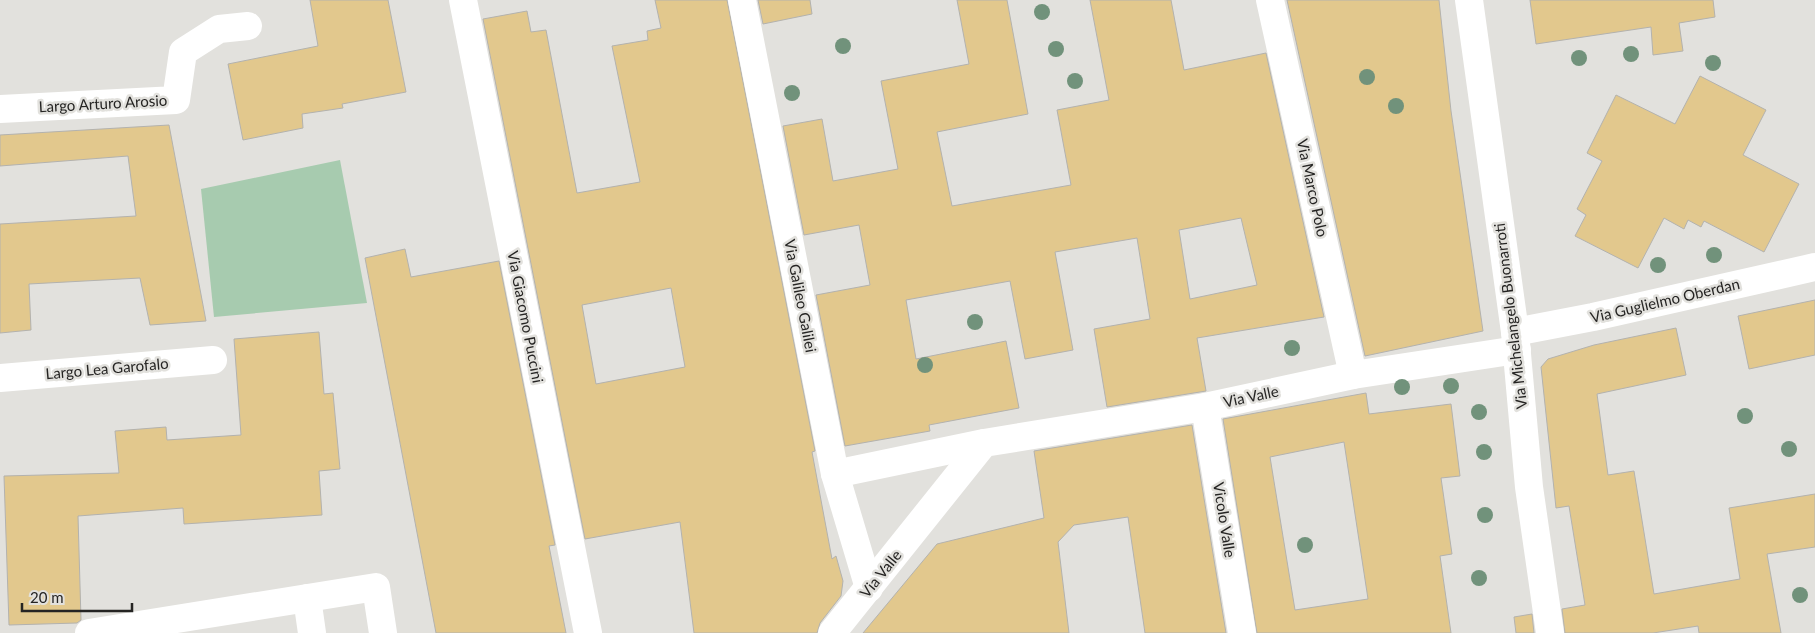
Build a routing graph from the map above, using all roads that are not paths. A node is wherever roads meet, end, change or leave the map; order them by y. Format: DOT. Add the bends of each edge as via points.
graph roads {
  1 [pos="463,0"];
  2 [pos="742,0"];
  3 [pos="1270,0"];
  4 [pos="1469,0"];
  5 [pos="248,26"];
  6 [pos="0,109"];
  7 [pos="1815,267"];
  8 [pos="1516,341"];
  9 [pos="213,360"];
  10 [pos="1353,375"];
  11 [pos="0,378"];
  12 [pos="1205,407"];
  13 [pos="984,443"];
  14 [pos="835,474"];
  15 [pos="869,588"];
  16 [pos="307,598"];
  17 [pos="89,633"];
  18 [pos="312,633"];
  19 [pos="384,633"];
  20 [pos="588,633"];
  21 [pos="832,633"];
  22 [pos="1242,633"];
  23 [pos="1550,633"];
  1 -- 20 [label="street, Via Giacomo Puccini"];
  2 -- 14 [label="street, Via Galileo Galilei"];
  3 -- 10 [label="street, Via Marco Polo"];
  4 -- 8 [label="street, Via Michelangelo Buonarroti"];
  5 -- 6 [label="street, Largo Arturo Arosio" via="220,29 183,52 176,100"];
  7 -- 8 [label="street, Via Guglielmo Oberdan" via="1593,317"];
  8 -- 10 [label="street, Via Valle"];
  8 -- 23 [label="street, Via Michelangelo Buonarroti" via="1529,487"];
  9 -- 11 [label="street, Largo Lea Garofalo"];
  10 -- 12 [label="street, Via Valle"];
  12 -- 13 [label="street, Via Valle"];
  12 -- 22 [label="street, Vicolo Valle"];
  13 -- 14 [label="street, Via Valle"];
  13 -- 15 [label="street, Via Valle"];
  14 -- 15 [label="street, Via Galileo Galilei"];
  15 -- 21 [label="street, Via Valle"];
  16 -- 17 [label="street"];
  16 -- 18 [label="street"];
  16 -- 19 [label="street" via="376,586"];
}
